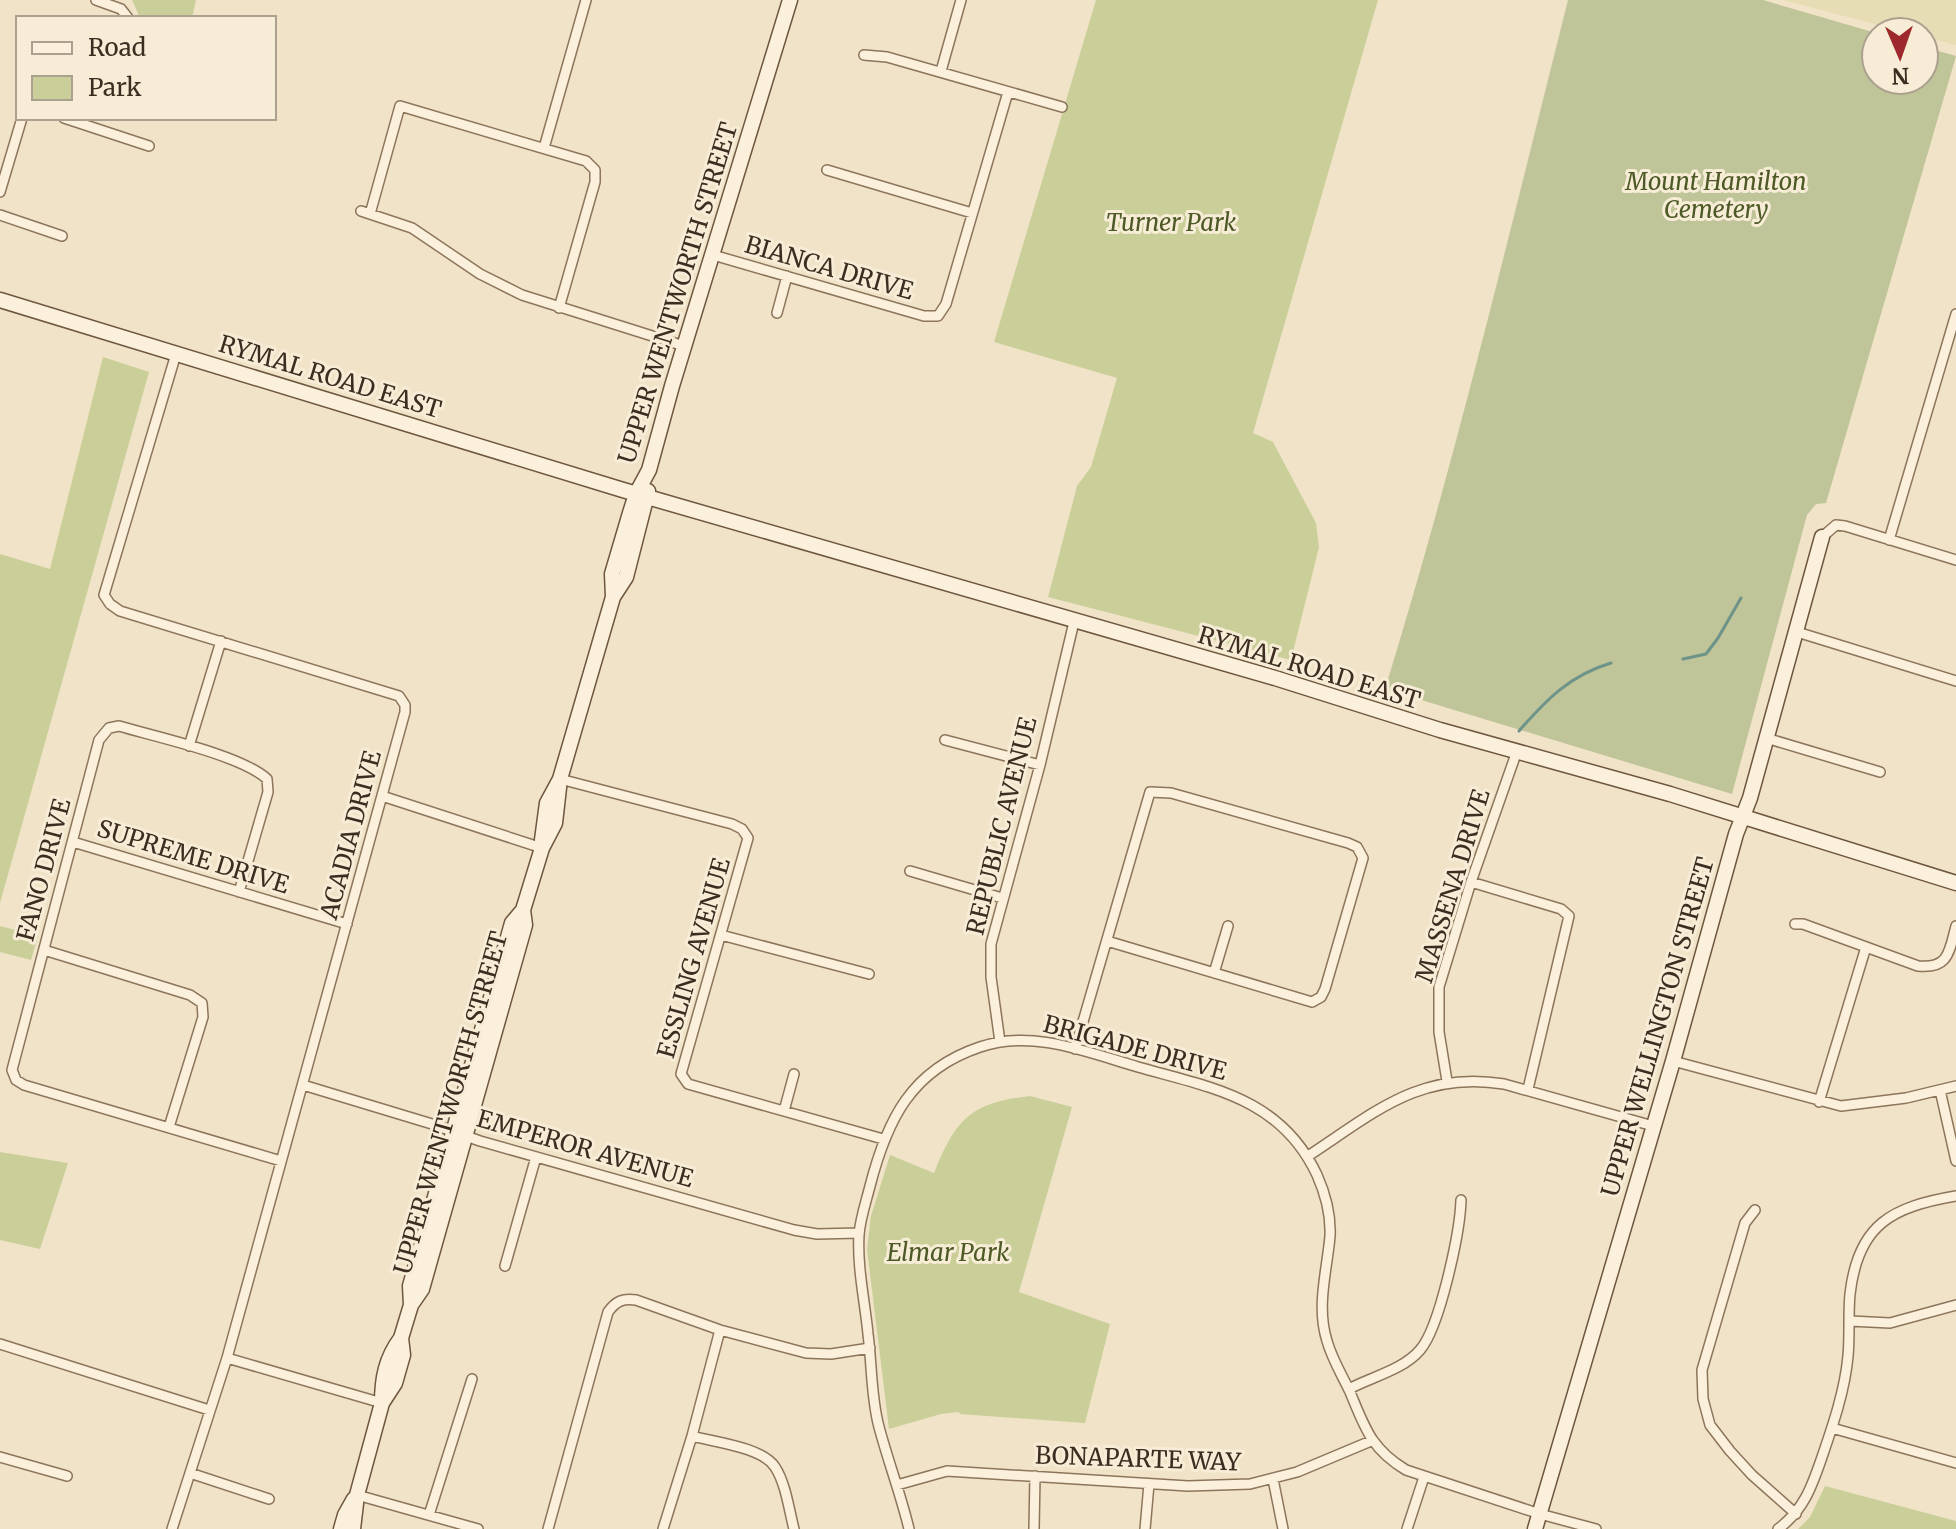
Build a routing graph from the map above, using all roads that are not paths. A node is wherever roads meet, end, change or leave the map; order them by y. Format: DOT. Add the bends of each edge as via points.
graph roads {
  1 [pos="96,0"];
  2 [pos="586,0"];
  3 [pos="790,0"];
  4 [pos="961,0"];
  5 [pos="126,16"];
  6 [pos="864,55"];
  7 [pos="941,71"];
  8 [pos="1008,92"];
  9 [pos="1062,107"];
  10 [pos="21,120"];
  11 [pos="70,120"];
  12 [pos="99,120"];
  13 [pos="97,129"];
  14 [pos="149,146"];
  15 [pos="544,148"];
  16 [pos="827,170"];
  17 [pos="0,192"];
  18 [pos="972,213"];
  19 [pos="0,215"];
  20 [pos="62,236"];
  21 [pos="713,255"];
  22 [pos="787,276"];
  23 [pos="0,300"];
  24 [pos="559,308"];
  25 [pos="777,313"];
  26 [pos="1956,314"];
  27 [pos="1952,344"];
  28 [pos="684,346"];
  29 [pos="176,354"];
  30 [pos="642,496"];
  31 [pos="1822,537"];
  32 [pos="1889,540"];
  33 [pos="1956,560"];
  34 [pos="1074,622"];
  35 [pos="1797,632"];
  36 [pos="221,641"];
  37 [pos="1956,681"];
  38 [pos="1766,738"];
  39 [pos="945,740"];
  40 [pos="189,746"];
  41 [pos="1517,751"];
  42 [pos="1040,765"];
  43 [pos="1880,772"];
  44 [pos="560,779"];
  45 [pos="382,796"];
  46 [pos="1743,816"];
  47 [pos="73,842"];
  48 [pos="542,848"];
  49 [pos="910,871"];
  50 [pos="1471,882"];
  51 [pos="1956,883"];
  52 [pos="239,892"];
  53 [pos="1002,898"];
  54 [pos="347,924"];
  55 [pos="1795,924"];
  56 [pos="1228,926"];
  57 [pos="1956,926"];
  58 [pos="721,935"];
  59 [pos="1107,941"];
  60 [pos="1866,947"];
  61 [pos="44,950"];
  62 [pos="1214,973"];
  63 [pos="869,974"];
  64 [pos="1000,1042"];
  65 [pos="1075,1049"];
  66 [pos="1673,1061"];
  67 [pos="794,1074"];
  68 [pos="1447,1081"];
  69 [pos="303,1085"];
  70 [pos="1956,1086"];
  71 [pos="1528,1089"];
  72 [pos="1940,1090"];
  73 [pos="1819,1102"];
  74 [pos="784,1111"];
  75 [pos="1653,1126"];
  76 [pos="169,1127"];
  77 [pos="460,1134"];
  78 [pos="883,1139"];
  79 [pos="1308,1156"];
  80 [pos="536,1157"];
  81 [pos="281,1161"];
  82 [pos="1956,1161"];
  83 [pos="1956,1196"];
  84 [pos="1461,1200"];
  85 [pos="1755,1210"];
  86 [pos="859,1233"];
  87 [pos="505,1266"];
  88 [pos="1956,1305"];
  89 [pos="1850,1321"];
  90 [pos="720,1330"];
  91 [pos="0,1344"];
  92 [pos="870,1348"];
  93 [pos="227,1358"];
  94 [pos="472,1379"];
  95 [pos="1349,1389"];
  96 [pos="382,1403"];
  97 [pos="209,1410"];
  98 [pos="1832,1428"];
  99 [pos="692,1436"];
  100 [pos="1371,1441"];
  101 [pos="0,1457"];
  102 [pos="1956,1463"];
  103 [pos="190,1473"];
  104 [pos="67,1476"];
  105 [pos="1035,1476"];
  106 [pos="1424,1477"];
  107 [pos="1273,1479"];
  108 [pos="1149,1484"];
  109 [pos="897,1485"];
  110 [pos="357,1495"];
  111 [pos="269,1499"];
  112 [pos="1796,1514"];
  113 [pos="429,1515"];
  114 [pos="1538,1522"];
  115 [pos="172,1529"];
  116 [pos="341,1529"];
  117 [pos="353,1529"];
  118 [pos="478,1529"];
  119 [pos="548,1529"];
  120 [pos="663,1529"];
  121 [pos="794,1529"];
  122 [pos="909,1529"];
  123 [pos="1034,1529"];
  124 [pos="1145,1529"];
  125 [pos="1283,1529"];
  126 [pos="1407,1529"];
  127 [pos="1596,1529"];
  128 [pos="1778,1529"];
  1 -- 5 [label="street"];
  2 -- 15 [label="street"];
  3 -- 21 [label="main road, UPPER WENTWORTH STREET"];
  4 -- 7 [label="street"];
  6 -- 7 [label="street"];
  7 -- 8 [label="street"];
  8 -- 9 [label="street"];
  8 -- 18 [label="street, BIANCA DRIVE"];
  10 -- 17 [label="street"];
  11 -- 13 [label="street"];
  12 -- 13 [label="street"];
  13 -- 14 [label="street"];
  15 -- 24 [label="street" via="586,161 596,172"];
  15 -- 24 [label="street" via="400,106 366,213 412,228 480,274"];
  16 -- 18 [label="street"];
  18 -- 22 [label="street, BIANCA DRIVE" via="938,316"];
  19 -- 20 [label="street"];
  21 -- 22 [label="street, BIANCA DRIVE"];
  21 -- 28 [label="main road, UPPER WENTWORTH STREET"];
  22 -- 25 [label="street"];
  23 -- 29 [label="main road, RYMAL ROAD EAST"];
  24 -- 28 [label="street"];
  26 -- 27 [label="street"];
  27 -- 32 [label="street"];
  28 -- 30 [label="main road, UPPER WENTWORTH STREET"];
  29 -- 30 [label="main road, RYMAL ROAD EAST"];
  29 -- 36 [label="street, ACADIA DRIVE" via="104,595 120,611"];
  30 -- 34 [label="main road, RYMAL ROAD EAST"];
  30 -- 44 [label="main road, UPPER WENTWORTH STREET" via="612,574 613,597"];
  31 -- 32 [label="street" via="1836,525"];
  31 -- 35 [label="main road, UPPER WELLINGTON STREET"];
  32 -- 33 [label="street"];
  34 -- 41 [label="main road, RYMAL ROAD EAST"];
  34 -- 42 [label="street, REPUBLIC AVENUE"];
  35 -- 37 [label="street"];
  35 -- 38 [label="main road, UPPER WELLINGTON STREET"];
  36 -- 40 [label="street"];
  36 -- 45 [label="street, ACADIA DRIVE" via="399,696 405,712"];
  38 -- 43 [label="street"];
  38 -- 46 [label="main road, UPPER WELLINGTON STREET"];
  39 -- 42 [label="street"];
  40 -- 47 [label="street, FANO DRIVE" via="119,726 109,728 99,740"];
  40 -- 52 [label="street, FANO DRIVE" via="256,769 267,779 268,792"];
  41 -- 46 [label="main road, RYMAL ROAD EAST"];
  41 -- 50 [label="street, MASSENA DRIVE"];
  42 -- 53 [label="street, REPUBLIC AVENUE"];
  44 -- 48 [label="main road, UPPER WENTWORTH STREET" via="547,803"];
  44 -- 58 [label="street, ESSLING AVENUE" via="742,829 747,847"];
  45 -- 48 [label="street"];
  45 -- 54 [label="street, ACADIA DRIVE"];
  46 -- 51 [label="main road, RYMAL ROAD EAST"];
  46 -- 66 [label="main road, UPPER WELLINGTON STREET"];
  47 -- 52 [label="street, SUPREME DRIVE"];
  47 -- 61 [label="street, FANO DRIVE"];
  48 -- 77 [label="main road, UPPER WENTWORTH STREET" via="523,910 525,925"];
  49 -- 53 [label="street"];
  50 -- 68 [label="street, MASSENA DRIVE" via="1439,987"];
  50 -- 71 [label="street" via="1569,916"];
  52 -- 54 [label="street, SUPREME DRIVE"];
  53 -- 64 [label="street, REPUBLIC AVENUE" via="990,960"];
  54 -- 69 [label="street, ACADIA DRIVE"];
  55 -- 60 [label="street"];
  56 -- 62 [label="street"];
  57 -- 60 [label="street" via="1948,955 1931,967"];
  58 -- 63 [label="street"];
  58 -- 74 [label="street, ESSLING AVENUE" via="681,1074 688,1084"];
  59 -- 62 [label="street"];
  59 -- 62 [label="street" via="1150,792 1171,793 1357,847 1362,864 1321,997 1312,1002"];
  59 -- 65 [label="street"];
  60 -- 73 [label="street"];
  61 -- 76 [label="street, FANO DRIVE" via="12,1070 16,1080"];
  61 -- 76 [label="street" via="202,1003 203,1017"];
  64 -- 65 [label="street, BRIGADE DRIVE" via="1022,1040"];
  64 -- 78 [label="street, BRIGADE DRIVE" via="965,1053 927,1076 912,1090"];
  65 -- 79 [label="street, BRIGADE DRIVE" via="1241,1098 1272,1117"];
  66 -- 73 [label="street"];
  66 -- 75 [label="main road, UPPER WELLINGTON STREET"];
  67 -- 74 [label="street"];
  68 -- 71 [label="street" via="1484,1080"];
  68 -- 79 [label="street" via="1399,1098"];
  69 -- 77 [label="street, EMPEROR AVENUE"];
  69 -- 81 [label="street, ACADIA DRIVE"];
  70 -- 72 [label="street"];
  71 -- 75 [label="street"];
  72 -- 73 [label="street" via="1859,1105"];
  72 -- 82 [label="street"];
  74 -- 78 [label="street, ESSLING AVENUE"];
  75 -- 114 [label="main road, UPPER WELLINGTON STREET"];
  76 -- 81 [label="street, FANO DRIVE"];
  77 -- 80 [label="street, EMPEROR AVENUE"];
  77 -- 96 [label="main road, UPPER WENTWORTH STREET" via="422,1289 391,1352"];
  78 -- 86 [label="street, BRIGADE DRIVE"];
  79 -- 95 [label="street, BRIGADE DRIVE" via="1328,1209 1323,1324"];
  80 -- 86 [label="street, EMPEROR AVENUE" via="794,1230"];
  80 -- 87 [label="street"];
  81 -- 93 [label="street, ACADIA DRIVE"];
  83 -- 89 [label="street" via="1916,1203 1872,1232 1855,1267"];
  84 -- 95 [label="street" via="1433,1328 1420,1351"];
  85 -- 112 [label="street" via="1745,1223 1702,1370 1703,1399 1710,1425 1730,1451"];
  86 -- 92 [label="street, BRIGADE DRIVE"];
  88 -- 89 [label="street" via="1890,1323"];
  89 -- 98 [label="street"];
  90 -- 92 [label="street" via="806,1353"];
  90 -- 99 [label="street"];
  90 -- 119 [label="street" via="636,1300 615,1302"];
  91 -- 97 [label="street"];
  92 -- 109 [label="street, BRIGADE DRIVE" via="876,1413"];
  93 -- 96 [label="street"];
  93 -- 97 [label="street, ACADIA DRIVE"];
  94 -- 113 [label="street"];
  95 -- 100 [label="street, BRIGADE DRIVE"];
  96 -- 110 [label="main road, UPPER WENTWORTH STREET"];
  97 -- 103 [label="street, ACADIA DRIVE"];
  98 -- 102 [label="street"];
  98 -- 112 [label="street" via="1813,1487"];
  99 -- 120 [label="street"];
  99 -- 121 [label="street" via="768,1458 777,1470"];
  100 -- 106 [label="street, BRIGADE DRIVE" via="1393,1463"];
  100 -- 107 [label="street, BONAPARTE WAY"];
  101 -- 104 [label="street"];
  103 -- 111 [label="street"];
  103 -- 115 [label="street, ACADIA DRIVE"];
  105 -- 108 [label="street, BONAPARTE WAY"];
  105 -- 109 [label="street, BONAPARTE WAY" via="947,1471"];
  105 -- 123 [label="street"];
  106 -- 114 [label="street, BRIGADE DRIVE"];
  106 -- 126 [label="street"];
  107 -- 108 [label="street, BONAPARTE WAY" via="1219,1487"];
  107 -- 125 [label="street"];
  108 -- 124 [label="street"];
  109 -- 122 [label="street, BRIGADE DRIVE"];
  110 -- 113 [label="street"];
  110 -- 116 [label="main road, UPPER WENTWORTH STREET"];
  110 -- 117 [label="main road, UPPER WENTWORTH STREET"];
  112 -- 128 [label="street"];
  113 -- 118 [label="street"];
  114 -- 127 [label="street, BRIGADE DRIVE"];
}
